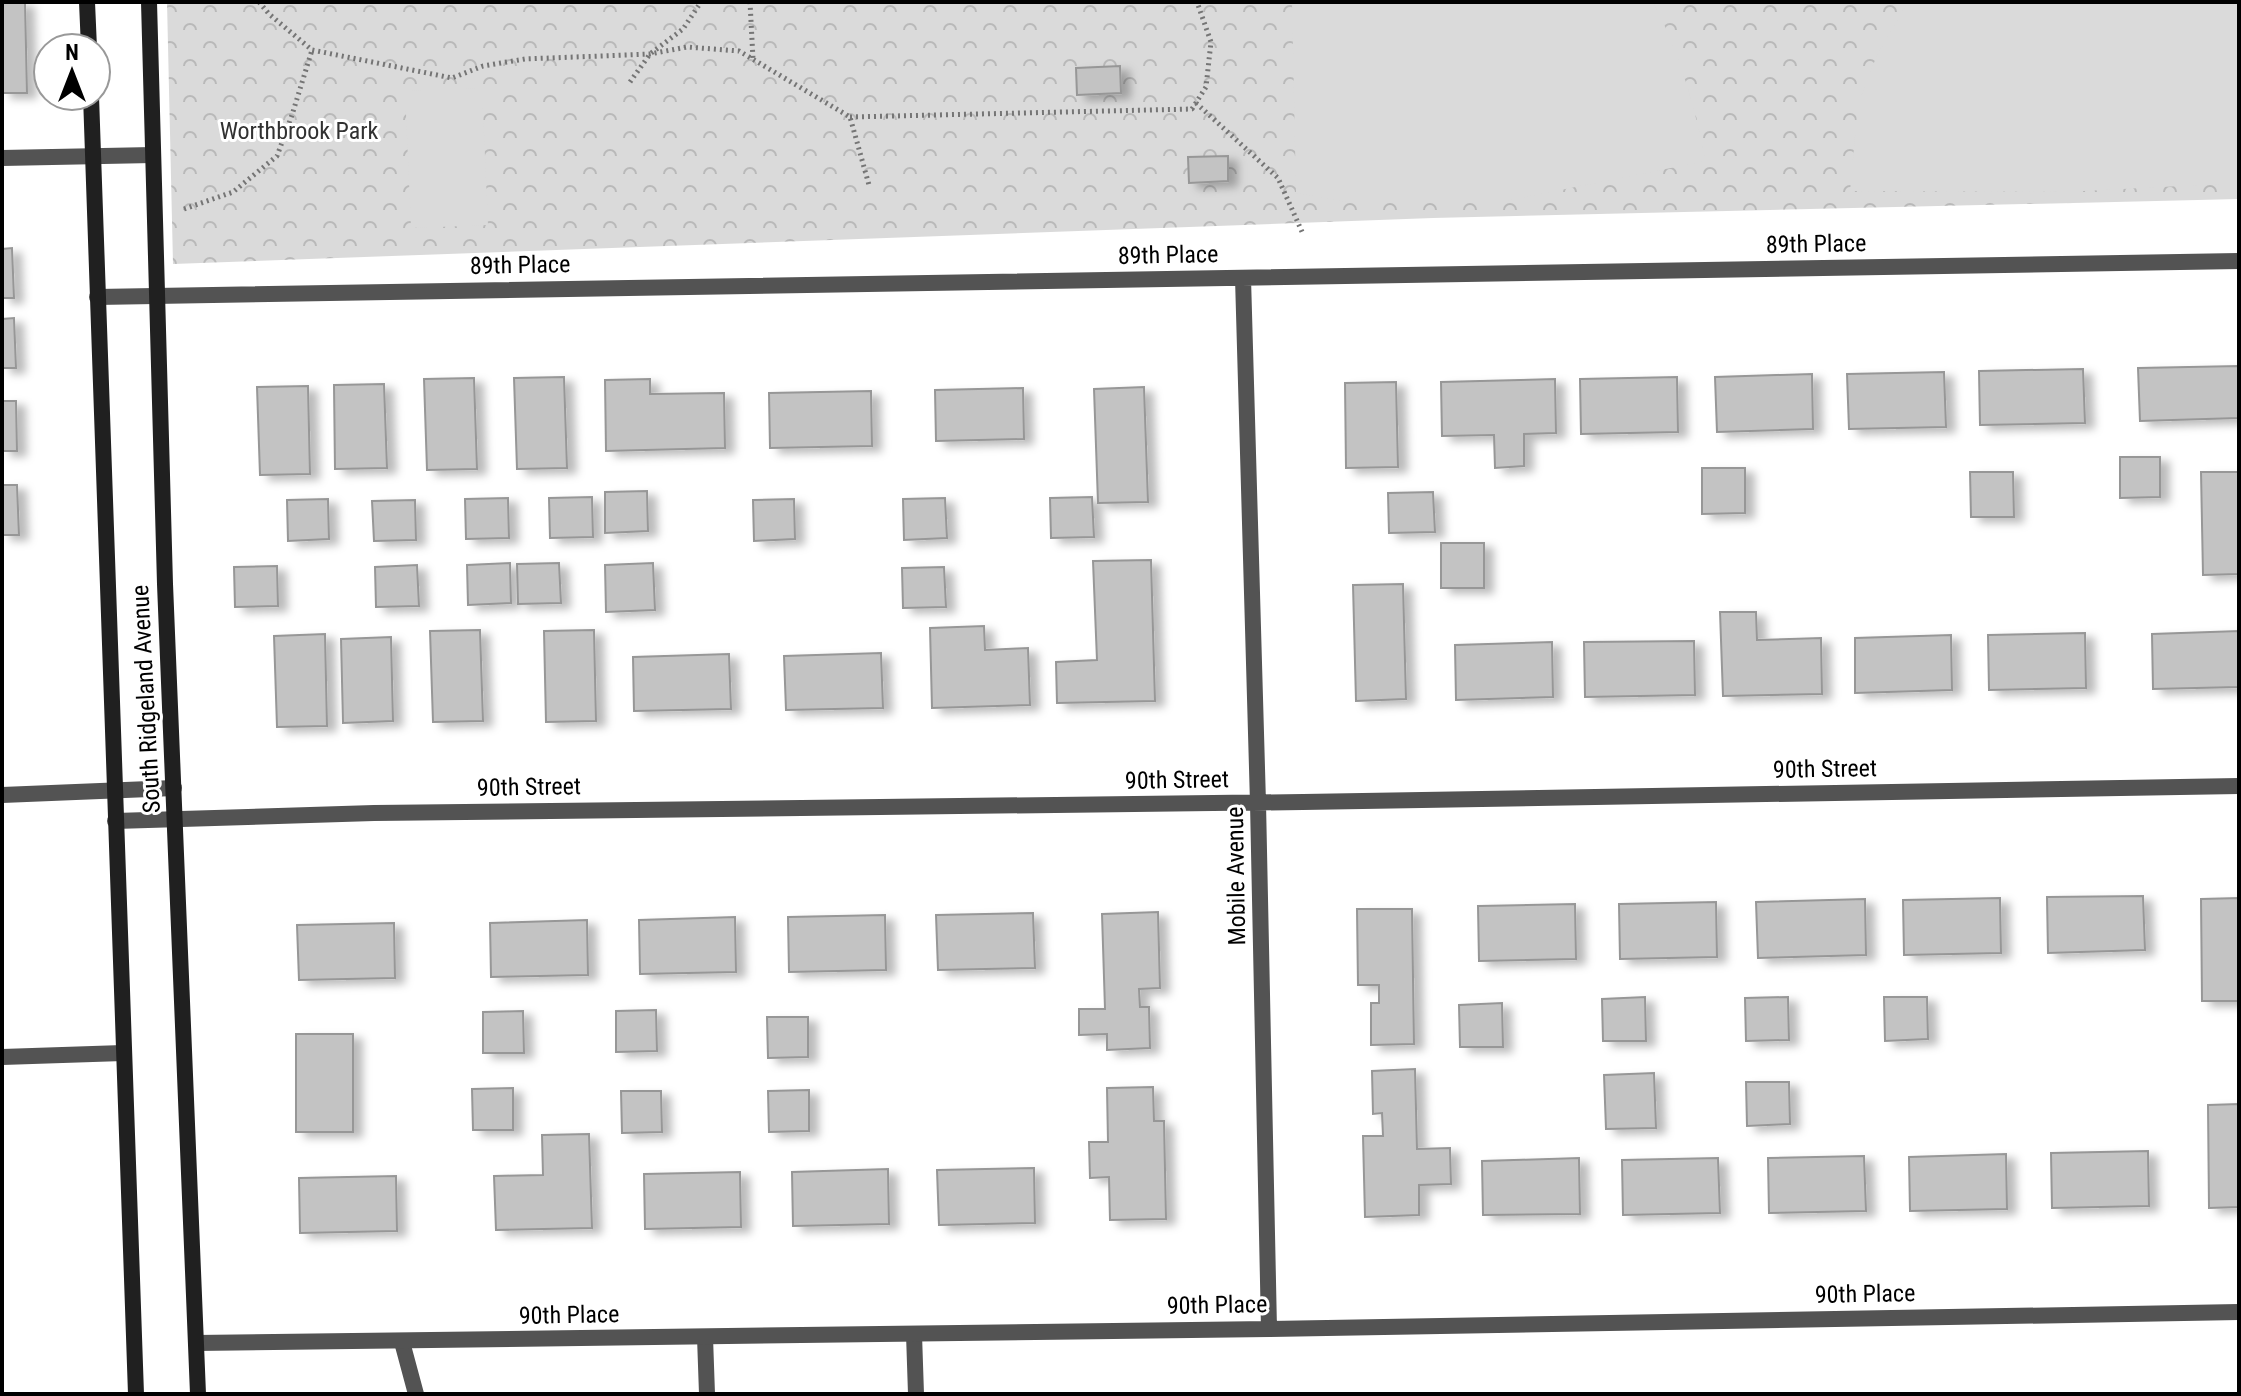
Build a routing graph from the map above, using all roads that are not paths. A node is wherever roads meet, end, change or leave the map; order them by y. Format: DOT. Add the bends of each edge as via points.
graph roads {
  1 [pos="87,2"];
  2 [pos="149,2"];
  3 [pos="88,32"];
  4 [pos="92,112"];
  5 [pos="153,155"];
  6 [pos="93,156"];
  7 [pos="2,158"];
  8 [pos="2239,261"];
  9 [pos="1243,278"];
  10 [pos="157,295"];
  11 [pos="97,297"];
  12 [pos="2239,786"];
  13 [pos="174,788"];
  14 [pos="114,791"];
  15 [pos="2,795"];
  16 [pos="1258,803"];
  17 [pos="175,820"];
  18 [pos="115,821"];
  19 [pos="123,1053"];
  20 [pos="2,1057"];
  21 [pos="2239,1312"];
  22 [pos="1269,1329"];
  23 [pos="914,1334"];
  24 [pos="705,1337"];
  25 [pos="402,1342"];
  26 [pos="196,1343"];
  27 [pos="136,1394"];
  28 [pos="198,1394"];
  29 [pos="416,1394"];
  30 [pos="707,1394"];
  31 [pos="916,1394"];
  1 -- 3 [label="main road"];
  2 -- 5 [label="main road, South Ridgeland Avenue"];
  4 -- 6 [label="main road, South Ridgeland Avenue"];
  5 -- 6 [label="street"];
  5 -- 10 [label="main road, South Ridgeland Avenue"];
  6 -- 7 [label="street"];
  6 -- 11 [label="main road, South Ridgeland Avenue"];
  8 -- 9 [label="street, 89th Place"];
  9 -- 10 [label="street, 89th Place"];
  9 -- 16 [label="street, Mobile Avenue"];
  10 -- 11 [label="street, 89th Place"];
  10 -- 13 [label="main road, South Ridgeland Avenue"];
  11 -- 14 [label="main road, South Ridgeland Avenue"];
  12 -- 16 [label="street, 90th Street"];
  13 -- 14 [label="street"];
  13 -- 17 [label="main road, South Ridgeland Avenue"];
  14 -- 15 [label="street"];
  14 -- 18 [label="main road, South Ridgeland Avenue"];
  16 -- 17 [label="street, 90th Street"];
  16 -- 22 [label="street, Mobile Avenue"];
  17 -- 18 [label="street, 90th Street"];
  17 -- 26 [label="main road, South Ridgeland Avenue"];
  18 -- 19 [label="main road, South Ridgeland Avenue"];
  19 -- 20 [label="street"];
  19 -- 27 [label="main road, South Ridgeland Avenue"];
  21 -- 22 [label="street, 90th Place"];
  22 -- 23 [label="street, 90th Place"];
  23 -- 24 [label="street, 90th Place"];
  23 -- 31 [label="street"];
  24 -- 25 [label="street, 90th Place"];
  24 -- 30 [label="street"];
  25 -- 26 [label="street, 90th Place"];
  25 -- 29 [label="street"];
  26 -- 28 [label="main road, South Ridgeland Avenue"];
}
